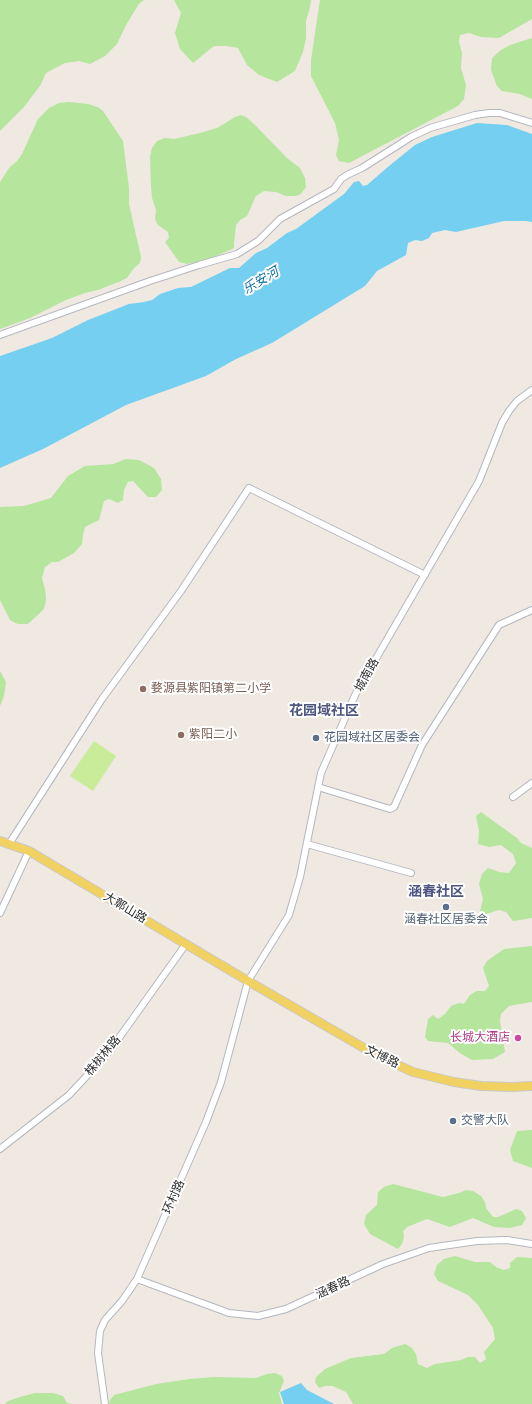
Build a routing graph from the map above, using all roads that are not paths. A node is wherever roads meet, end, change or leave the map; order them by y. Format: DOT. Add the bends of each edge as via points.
graph roads {
  1 [pos="532,123"];
  2 [pos="0,335"];
  3 [pos="532,390"];
  4 [pos="424,575"];
  5 [pos="532,610"];
  6 [pos="532,783"];
  7 [pos="318,787"];
  8 [pos="513,797"];
  9 [pos="0,840"];
  10 [pos="9,844"];
  11 [pos="307,844"];
  12 [pos="29,851"];
  13 [pos="411,873"];
  14 [pos="0,913"];
  15 [pos="186,944"];
  16 [pos="248,981"];
  17 [pos="532,1086"];
  18 [pos="0,1149"];
  19 [pos="532,1244"];
  20 [pos="137,1279"];
  21 [pos="105,1404"];
  1 -- 2 [label="street" via="500,113 489,113 430,128 347,175 334,189 280,219 258,241 237,254 150,281"];
  3 -- 4 [label="street, 城南路" via="509,411 479,481"];
  4 -- 7 [label="street, 城南路" via="356,693 321,773"];
  4 -- 10 [label="street" via="249,488 181,591 102,699"];
  5 -- 7 [label="street" via="499,624 422,745 394,807 390,809"];
  6 -- 8 [label="street"];
  7 -- 11 [label="street, 城南路"];
  9 -- 10 [label="main road, 大鄣山路"];
  10 -- 12 [label="main road, 大鄣山路"];
  11 -- 13 [label="street"];
  11 -- 16 [label="street, 城南路" via="289,915"];
  12 -- 14 [label="street"];
  12 -- 15 [label="main road, 大鄣山路"];
  15 -- 16 [label="main road, 大鄣山路"];
  15 -- 18 [label="street, 株树林路" via="109,1052 69,1095"];
  16 -- 17 [label="main road, 文博路" via="376,1055 413,1072 481,1086"];
  16 -- 20 [label="street, 环村路" via="221,1082"];
  19 -- 20 [label="street, 涵春路" via="507,1240 477,1241 429,1248 383,1264 286,1309 258,1316 229,1313"];
  20 -- 21 [label="street, 环村路" via="105,1320 100,1331 98,1353"];
}
